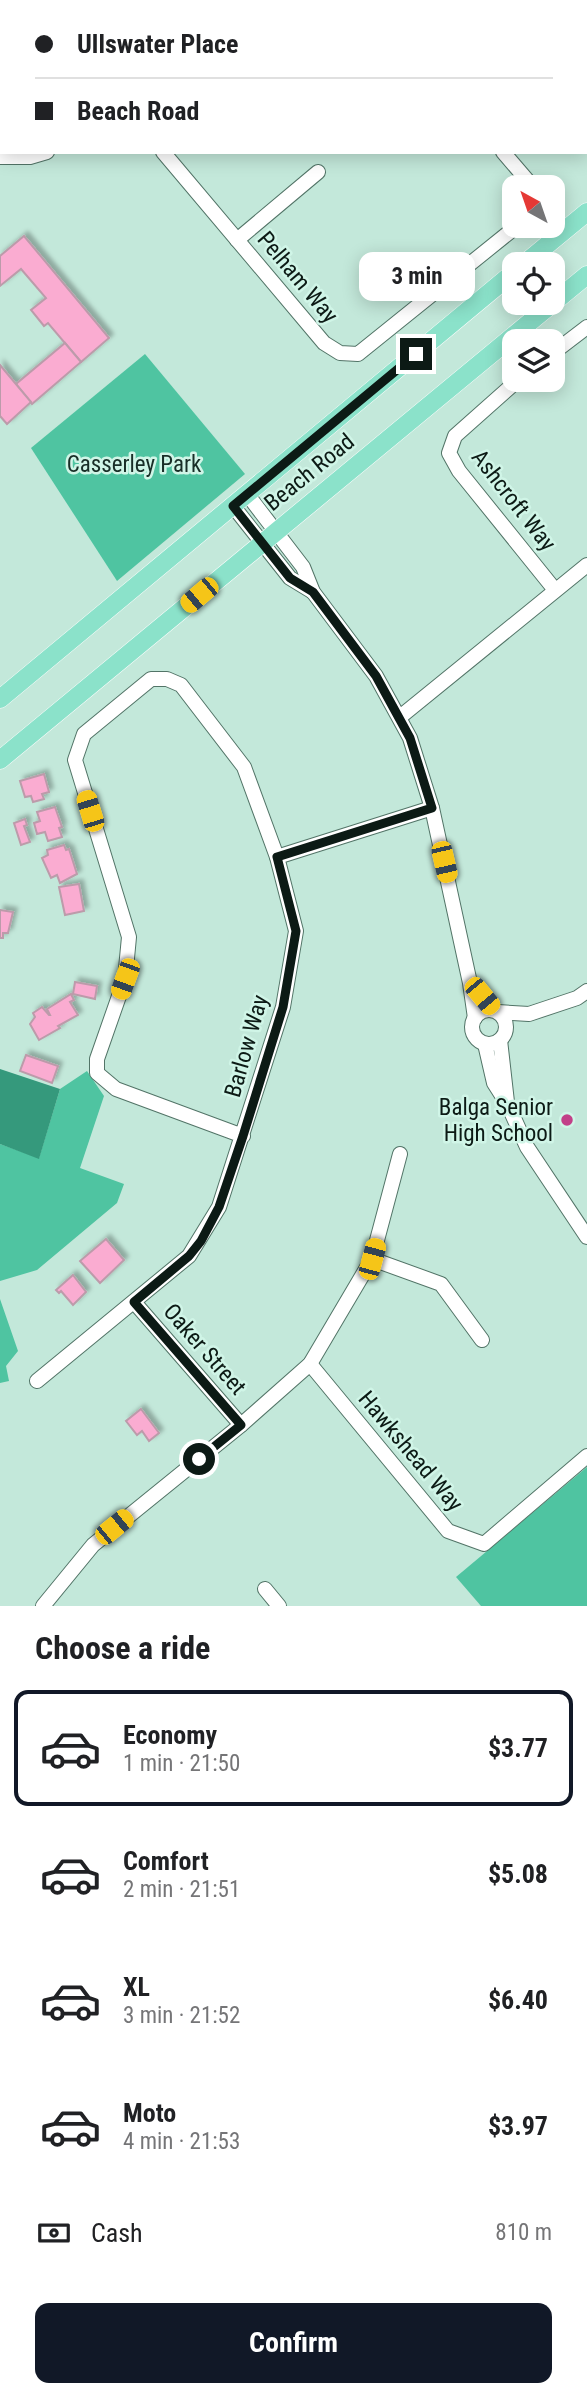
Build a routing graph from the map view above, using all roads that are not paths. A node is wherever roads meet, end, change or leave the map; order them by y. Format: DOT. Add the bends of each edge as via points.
graph roads {
  1 [pos="40,154"];
  2 [pos="165,154"];
  3 [pos="505,154"];
  4 [pos="0,157"];
  5 [pos="318,172"];
  6 [pos="523,175"];
  7 [pos="587,212"];
  8 [pos="502,238"];
  9 [pos="237,240"];
  10 [pos="539,252"];
  11 [pos="587,275"];
  12 [pos="502,282"];
  13 [pos="565,293"];
  14 [pos="538,315"];
  15 [pos="587,327"];
  16 [pos="565,344"];
  17 [pos="504,392"];
  18 [pos="240,500"];
  19 [pos="269,537"];
  20 [pos="587,565"];
  21 [pos="555,590"];
  22 [pos="0,699"];
  23 [pos="400,717"];
  24 [pos="0,760"];
  25 [pos="432,808"];
  26 [pos="277,857"];
  27 [pos="470,983"];
  28 [pos="587,990"];
  29 [pos="496,1011"];
  30 [pos="528,1014"];
  31 [pos="474,1018"];
  32 [pos="502,1038"];
  33 [pos="485,1044"];
  34 [pos="508,1105"];
  35 [pos="243,1136"];
  36 [pos="400,1154"];
  37 [pos="587,1237"];
  38 [pos="372,1259"];
  39 [pos="134,1302"];
  40 [pos="482,1340"];
  41 [pos="310,1364"];
  42 [pos="37,1381"];
  43 [pos="241,1425"];
  44 [pos="587,1457"];
  45 [pos="265,1589"];
  46 [pos="43,1606"];
  47 [pos="279,1606"];
  1 -- 4 [label="street"];
  2 -- 9 [label="street, Pelham Way"];
  3 -- 6 [label="street"];
  5 -- 9 [label="street"];
  7 -- 10 [label="main road"];
  8 -- 9 [label="street, Pelham Way" via="358,354 329,348"];
  11 -- 13 [label="main road, Beach Road"];
  12 -- 18 [label="main road, Beach Road"];
  14 -- 19 [label="main road, Beach Road"];
  15 -- 16 [label="street"];
  17 -- 21 [label="street, Ashcroft Way" via="455,436 449,453"];
  18 -- 19 [label="street"];
  18 -- 22 [label="main road, Beach Road"];
  19 -- 23 [label="street" via="303,567 313,592 376,676"];
  19 -- 24 [label="main road, Beach Road"];
  20 -- 21 [label="street"];
  21 -- 23 [label="street"];
  23 -- 25 [label="street"];
  25 -- 26 [label="street"];
  25 -- 27 [label="street"];
  26 -- 35 [label="street, Barlow Way" via="296,931 283,1007"];
  26 -- 35 [label="street, Barlow Way" via="244,767 181,685 151,679 84,734 75,760 129,937 125,979 97,1059 97,1073 116,1089"];
  27 -- 29 [label="street"];
  27 -- 31 [label="street"];
  28 -- 30 [label="street" via="577,998"];
  29 -- 30 [label="street"];
  29 -- 31 [label="street" via="483,1011"];
  29 -- 32 [label="street" via="505,1020"];
  30 -- 32 [label="street"];
  31 -- 33 [label="street" via="473,1034"];
  32 -- 33 [label="street"];
  32 -- 34 [label="street"];
  33 -- 34 [label="street" via="494,1083"];
  34 -- 37 [label="street" via="527,1147"];
  35 -- 39 [label="street, Barlow Way" via="219,1207 201,1241"];
  36 -- 38 [label="street"];
  38 -- 40 [label="street" via="441,1284"];
  38 -- 41 [label="street"];
  39 -- 42 [label="street, Barlow Way"];
  39 -- 43 [label="street, Oaker Street"];
  41 -- 43 [label="street"];
  41 -- 44 [label="street, Hawkshead Way" via="448,1531 484,1544"];
  43 -- 46 [label="street" via="93,1545"];
  45 -- 47 [label="street"];
}
